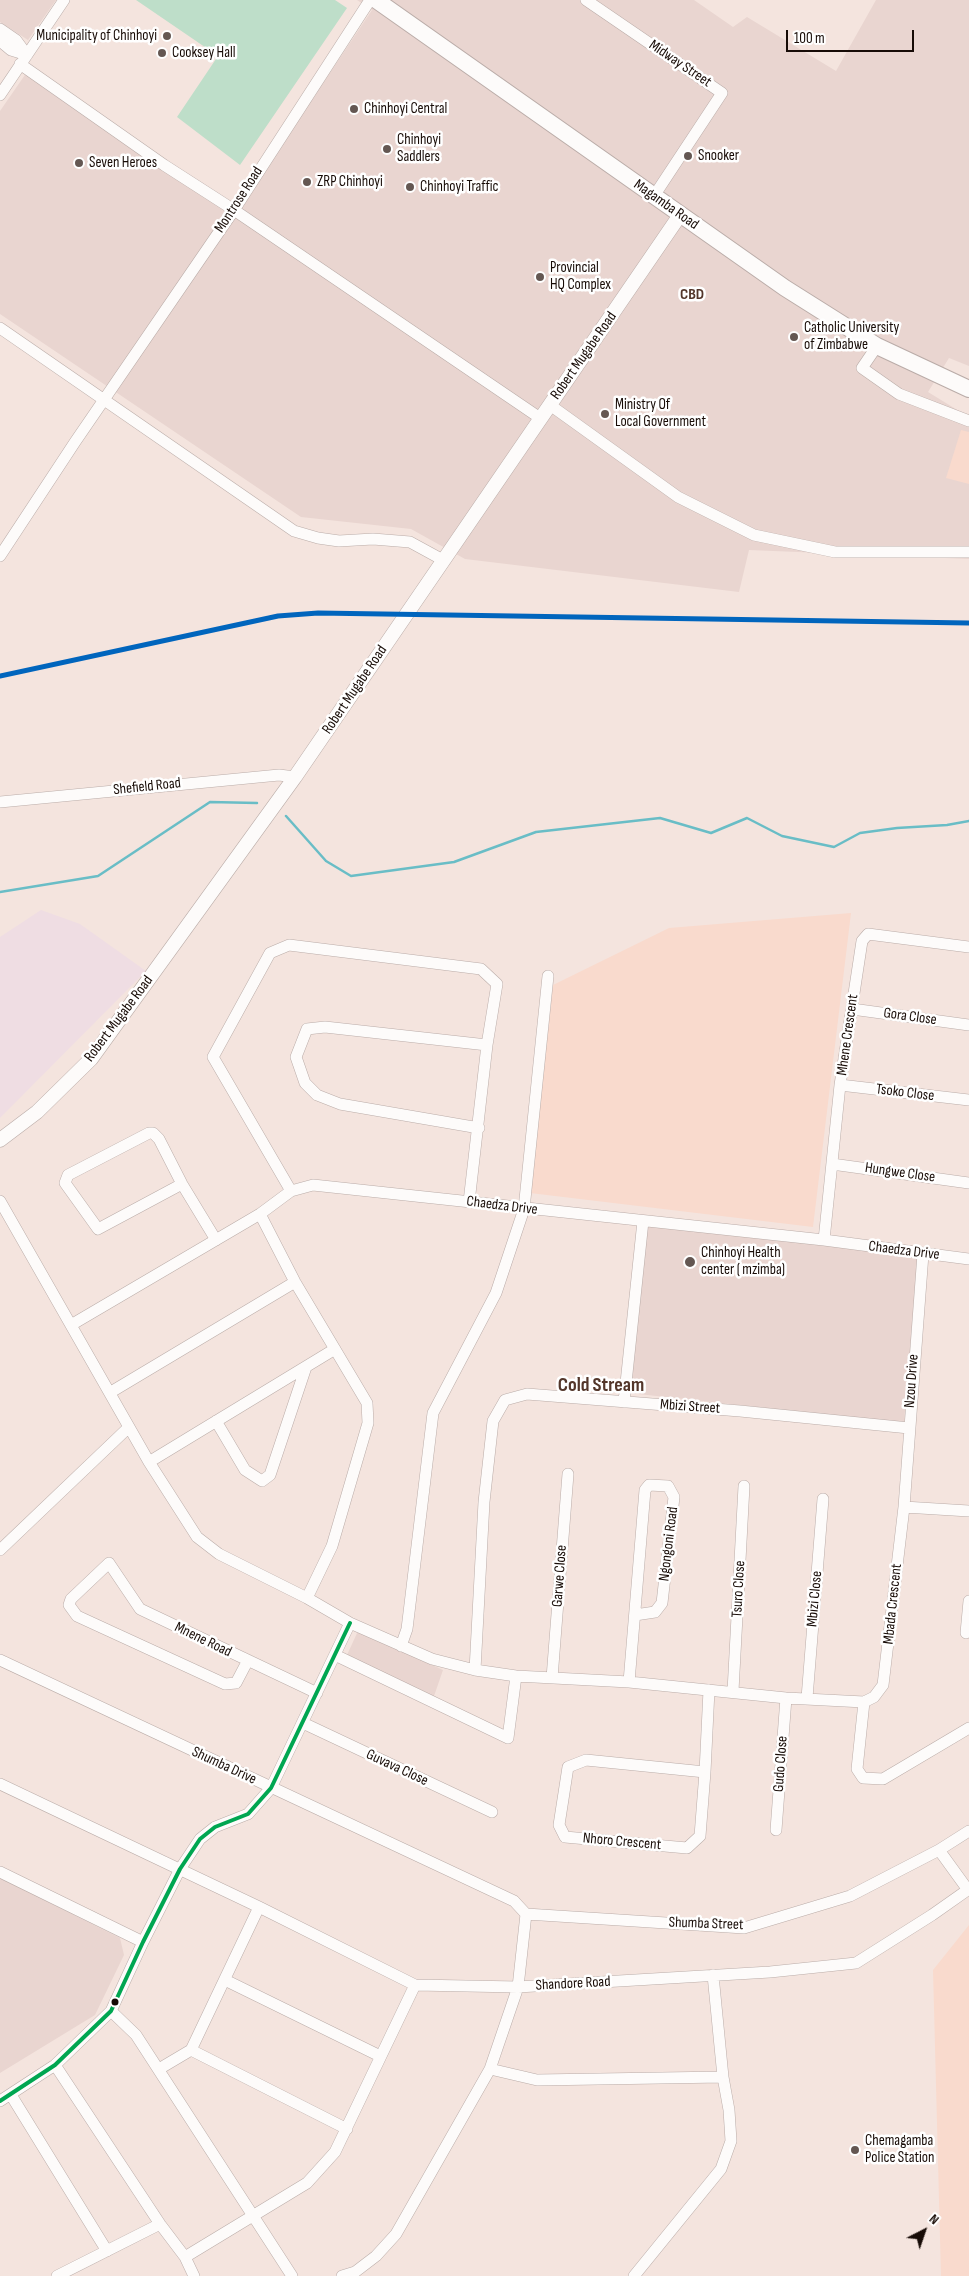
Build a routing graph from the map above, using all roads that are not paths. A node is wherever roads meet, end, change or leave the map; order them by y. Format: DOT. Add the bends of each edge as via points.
graph roads {
  1 [pos="64,0"];
  2 [pos="370,0"];
  3 [pos="586,0"];
  4 [pos="386,3"];
  5 [pos="0,29"];
  6 [pos="0,41"];
  7 [pos="24,59"];
  8 [pos="0,95"];
  9 [pos="654,196"];
  10 [pos="234,210"];
  11 [pos="680,215"];
  12 [pos="0,328"];
  13 [pos="878,346"];
  14 [pos="969,389"];
  15 [pos="105,399"];
  16 [pos="550,405"];
  17 [pos="540,418"];
  18 [pos="969,421"];
  19 [pos="969,552"];
  20 [pos="0,556"];
  21 [pos="443,560"];
  22 [pos="295,778"];
  23 [pos="0,802"];
  24 [pos="969,947"];
  25 [pos="548,976"];
  26 [pos="852,1009"];
  27 [pos="969,1026"];
  28 [pos="487,1045"];
  29 [pos="840,1085"];
  30 [pos="969,1100"];
  31 [pos="478,1128"];
  32 [pos="0,1140"];
  33 [pos="832,1164"];
  34 [pos="969,1183"];
  35 [pos="182,1184"];
  36 [pos="291,1192"];
  37 [pos="0,1201"];
  38 [pos="469,1202"];
  39 [pos="524,1209"];
  40 [pos="260,1214"];
  41 [pos="643,1221"];
  42 [pos="216,1240"];
  43 [pos="824,1240"];
  44 [pos="923,1254"];
  45 [pos="969,1259"];
  46 [pos="296,1282"];
  47 [pos="71,1325"];
  48 [pos="335,1349"];
  49 [pos="306,1367"];
  50 [pos="111,1392"];
  51 [pos="624,1402"];
  52 [pos="216,1421"];
  53 [pos="129,1426"];
  54 [pos="909,1428"];
  55 [pos="149,1462"];
  56 [pos="568,1474"];
  57 [pos="744,1486"];
  58 [pos="824,1499"];
  59 [pos="904,1507"];
  60 [pos="969,1511"];
  61 [pos="0,1550"];
  62 [pos="307,1598"];
  63 [pos="969,1600"];
  64 [pos="635,1615"];
  65 [pos="350,1624"];
  66 [pos="966,1633"];
  67 [pos="401,1646"];
  68 [pos="335,1655"];
  69 [pos="0,1660"];
  70 [pos="247,1662"];
  71 [pos="476,1670"];
  72 [pos="516,1676"];
  73 [pos="552,1678"];
  74 [pos="629,1682"];
  75 [pos="709,1690"];
  76 [pos="733,1691"];
  77 [pos="317,1693"];
  78 [pos="786,1698"];
  79 [pos="806,1698"];
  80 [pos="869,1699"];
  81 [pos="303,1723"];
  82 [pos="969,1728"];
  83 [pos="705,1772"];
  84 [pos="0,1784"];
  85 [pos="271,1788"];
  86 [pos="492,1812"];
  87 [pos="776,1830"];
  88 [pos="969,1831"];
  89 [pos="939,1850"];
  90 [pos="180,1870"];
  91 [pos="0,1872"];
  92 [pos="968,1889"];
  93 [pos="259,1907"];
  94 [pos="526,1914"];
  95 [pos="143,1942"];
  96 [pos="713,1976"];
  97 [pos="225,1980"];
  98 [pos="415,1985"];
  99 [pos="518,1987"];
  100 [pos="111,2011"];
  101 [pos="191,2050"];
  102 [pos="380,2056"];
  103 [pos="55,2065"];
  104 [pos="159,2069"];
  105 [pos="490,2069"];
  106 [pos="723,2077"];
  107 [pos="11,2095"];
  108 [pos="0,2101"];
  109 [pos="347,2129"];
  110 [pos="254,2216"];
  111 [pos="160,2224"];
  112 [pos="107,2251"];
  113 [pos="185,2256"];
  114 [pos="57,2276"];
  115 [pos="194,2276"];
  116 [pos="292,2276"];
  117 [pos="342,2276"];
  118 [pos="634,2276"];
  1 -- 7 [label="street"];
  2 -- 10 [label="street, Montrose Road"];
  3 -- 9 [label="street, Midway Street" via="722,93"];
  4 -- 9 [label="highway, Magamba Road"];
  5 -- 7 [label="street" via="16,40"];
  6 -- 7 [label="street"];
  7 -- 8 [label="street"];
  7 -- 10 [label="street" via="164,165"];
  9 -- 11 [label="highway, Magamba Road"];
  10 -- 15 [label="street, Montrose Road"];
  10 -- 17 [label="street"];
  11 -- 13 [label="highway, Magamba Road" via="784,288"];
  11 -- 16 [label="main road, Robert Mugabe Road"];
  12 -- 15 [label="street"];
  13 -- 14 [label="highway, Magamba Road"];
  13 -- 18 [label="street" via="862,368 899,394"];
  15 -- 20 [label="street, Montrose Road"];
  15 -- 21 [label="street" via="294,531 339,541 410,542"];
  16 -- 17 [label="main road, Robert Mugabe Road"];
  16 -- 19 [label="street" via="678,498 754,535 835,552"];
  17 -- 21 [label="main road, Robert Mugabe Road"];
  21 -- 22 [label="main road, Robert Mugabe Road"];
  22 -- 23 [label="street, Shefield Road" via="279,775"];
  22 -- 32 [label="main road, Robert Mugabe Road" via="91,1059 37,1112"];
  24 -- 26 [label="street, Mhene Crescent" via="868,934 862,942"];
  25 -- 39 [label="street"];
  26 -- 27 [label="street, Gora Close"];
  26 -- 29 [label="street, Mhene Crescent"];
  28 -- 31 [label="street"];
  28 -- 31 [label="street" via="325,1028 308,1029 296,1057 305,1083 317,1095 340,1104"];
  28 -- 36 [label="street" via="497,984 482,970 290,945 270,953 214,1057"];
  29 -- 30 [label="street, Tsoko Close"];
  29 -- 33 [label="street, Mhene Crescent"];
  31 -- 38 [label="street"];
  33 -- 34 [label="street, Hungwe Close"];
  33 -- 43 [label="street, Mhene Crescent"];
  35 -- 35 [label="street" via="154,1133 68,1175 65,1183 98,1229"];
  35 -- 42 [label="street"];
  36 -- 38 [label="street, Chaedza Drive" via="314,1185"];
  36 -- 40 [label="street, Chaedza Drive"];
  37 -- 47 [label="street"];
  38 -- 39 [label="street, Chaedza Drive"];
  39 -- 41 [label="street, Chaedza Drive"];
  39 -- 67 [label="street" via="496,1294 433,1413 407,1629"];
  40 -- 42 [label="street, Chaedza Drive"];
  40 -- 46 [label="street"];
  41 -- 43 [label="street, Chaedza Drive"];
  41 -- 51 [label="street"];
  42 -- 47 [label="street, Chaedza Drive"];
  43 -- 44 [label="street, Chaedza Drive"];
  44 -- 45 [label="street, Chaedza Drive"];
  44 -- 54 [label="street, Nzou Drive"];
  46 -- 48 [label="street"];
  46 -- 50 [label="street"];
  47 -- 50 [label="street"];
  48 -- 49 [label="street"];
  48 -- 62 [label="street" via="367,1403 368,1423 332,1546"];
  49 -- 52 [label="street"];
  49 -- 52 [label="street" via="270,1475 262,1481 245,1470"];
  50 -- 53 [label="street"];
  51 -- 54 [label="street, Mbizi Street" via="740,1410"];
  51 -- 71 [label="street, Mbizi Street" via="527,1394 505,1400 493,1420 484,1502"];
  52 -- 55 [label="street"];
  53 -- 55 [label="street"];
  53 -- 61 [label="street"];
  54 -- 59 [label="street, Nzou Drive"];
  55 -- 62 [label="street" via="197,1537 219,1554"];
  56 -- 73 [label="street, Garwe Close"];
  57 -- 76 [label="street, Tsuro Close"];
  58 -- 79 [label="street, Mbizi Close"];
  59 -- 60 [label="street"];
  59 -- 80 [label="street, Mbada Crescent" via="884,1685"];
  62 -- 65 [label="street"];
  63 -- 66 [label="street"];
  64 -- 64 [label="street, Ngongoni Road" via="645,1490 649,1485 668,1486 674,1497 662,1603 655,1612"];
  64 -- 74 [label="street, Ngongoni Road"];
  65 -- 67 [label="street"];
  65 -- 68 [label="street"];
  67 -- 71 [label="street" via="432,1659"];
  68 -- 72 [label="street" via="508,1738"];
  68 -- 77 [label="street"];
  69 -- 85 [label="street, Shumba Drive"];
  70 -- 70 [label="street, Mnene Road" via="140,1609 109,1563 71,1599 69,1605 77,1616 225,1684 236,1683"];
  70 -- 77 [label="street, Mnene Road"];
  71 -- 72 [label="street"];
  72 -- 73 [label="street"];
  73 -- 74 [label="street"];
  74 -- 75 [label="street"];
  75 -- 76 [label="street"];
  75 -- 83 [label="street, Nhoro Crescent"];
  76 -- 78 [label="street"];
  77 -- 81 [label="street"];
  78 -- 79 [label="street"];
  78 -- 87 [label="street, Gudo Close"];
  79 -- 80 [label="street"];
  80 -- 82 [label="street" via="857,1769 863,1778 883,1779"];
  81 -- 85 [label="street"];
  81 -- 86 [label="street, Guvava Close"];
  83 -- 83 [label="street, Nhoro Crescent" via="700,1836 687,1848 565,1838 560,1825 568,1767 586,1760"];
  84 -- 90 [label="street, Shandore Road"];
  85 -- 90 [label="street" via="248,1814 215,1827 200,1839"];
  85 -- 94 [label="street, Shumba Drive" via="514,1901"];
  88 -- 89 [label="street, Shumba Street"];
  89 -- 92 [label="street"];
  89 -- 94 [label="street, Shumba Street" via="850,1896 744,1928"];
  90 -- 93 [label="street, Shandore Road"];
  90 -- 95 [label="street"];
  91 -- 95 [label="street"];
  92 -- 96 [label="street, Shandore Road" via="856,1963"];
  93 -- 97 [label="street"];
  93 -- 98 [label="street, Shandore Road"];
  94 -- 99 [label="street"];
  95 -- 100 [label="street"];
  96 -- 99 [label="street, Shandore Road"];
  96 -- 106 [label="street"];
  97 -- 101 [label="street"];
  97 -- 102 [label="street"];
  98 -- 99 [label="street, Shandore Road"];
  98 -- 102 [label="street"];
  99 -- 105 [label="street"];
  100 -- 103 [label="street"];
  100 -- 104 [label="street" via="136,2035"];
  101 -- 104 [label="street"];
  101 -- 109 [label="street"];
  102 -- 109 [label="street"];
  103 -- 107 [label="street"];
  103 -- 111 [label="street"];
  104 -- 110 [label="street"];
  105 -- 106 [label="street" via="537,2080"];
  105 -- 117 [label="street" via="396,2234 376,2256 355,2272"];
  106 -- 118 [label="street" via="731,2141 721,2169"];
  107 -- 108 [label="street"];
  107 -- 112 [label="street"];
  109 -- 110 [label="street" via="335,2152 307,2183"];
  110 -- 113 [label="street"];
  110 -- 116 [label="street"];
  111 -- 112 [label="street"];
  111 -- 113 [label="street"];
  112 -- 114 [label="street"];
  113 -- 115 [label="street"];
}
